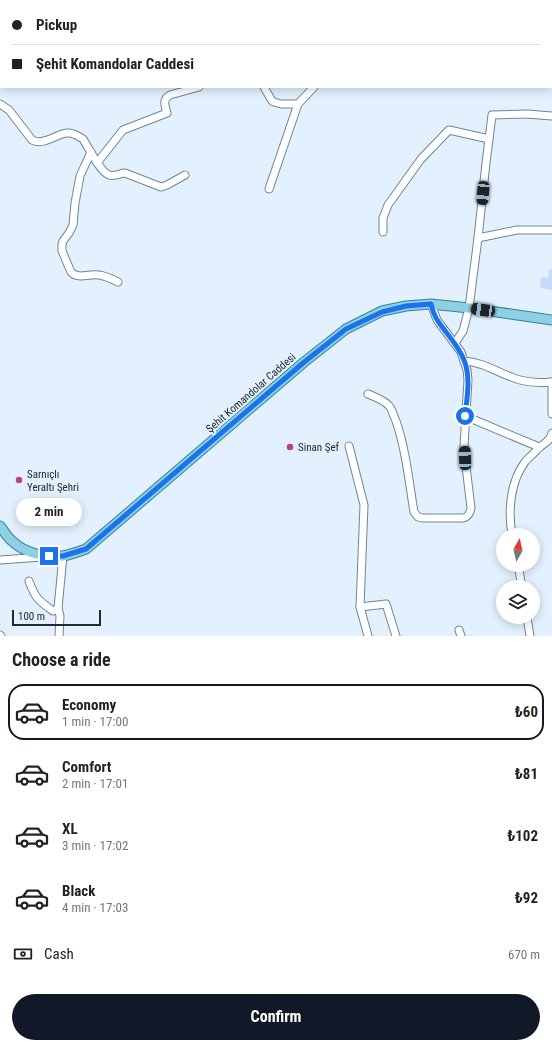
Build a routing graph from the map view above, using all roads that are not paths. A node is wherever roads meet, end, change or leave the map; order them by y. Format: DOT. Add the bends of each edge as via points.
graph roads {
  1 [pos="195,88"];
  2 [pos="265,88"];
  3 [pos="313,88"];
  4 [pos="0,104"];
  5 [pos="298,104"];
  6 [pos="552,116"];
  7 [pos="489,139"];
  8 [pos="91,152"];
  9 [pos="97,163"];
  10 [pos="185,175"];
  11 [pos="269,189"];
  12 [pos="552,230"];
  13 [pos="383,232"];
  14 [pos="478,238"];
  15 [pos="118,282"];
  16 [pos="431,304"];
  17 [pos="469,308"];
  18 [pos="552,320"];
  19 [pos="454,343"];
  20 [pos="464,361"];
  21 [pos="552,382"];
  22 [pos="368,394"];
  23 [pos="552,414"];
  24 [pos="465,416"];
  25 [pos="552,433"];
  26 [pos="349,446"];
  27 [pos="540,447"];
  28 [pos="0,526"];
  29 [pos="511,528"];
  30 [pos="49,556"];
  31 [pos="63,556"];
  32 [pos="0,560"];
  33 [pos="29,581"];
  34 [pos="360,607"];
  35 [pos="58,608"];
  36 [pos="528,624"];
  37 [pos="59,636"];
  38 [pos="368,636"];
  39 [pos="396,636"];
  40 [pos="530,636"];
  1 -- 9 [label="street" via="170,95 164,103 167,112 123,130"];
  2 -- 5 [label="street" via="274,102"];
  3 -- 5 [label="street"];
  4 -- 8 [label="street" via="9,110 32,140 41,142 67,133 73,134 82,139"];
  5 -- 11 [label="street"];
  6 -- 7 [label="street" via="492,115"];
  7 -- 13 [label="street" via="449,130 421,159 388,205 383,218"];
  7 -- 14 [label="street"];
  8 -- 9 [label="street"];
  8 -- 15 [label="street" via="80,176 73,225 63,241 62,252 73,274 98,274"];
  9 -- 10 [label="street" via="108,175 125,173 161,187"];
  12 -- 14 [label="street" via="517,230"];
  14 -- 17 [label="street"];
  16 -- 17 [label="main road, Şehit Komandolar Caddesi"];
  16 -- 19 [label="street" via="437,320"];
  16 -- 31 [label="main road, Şehit Komandolar Caddesi" via="406,306 382,312 346,329 86,549"];
  17 -- 18 [label="main road, Şehit Komandolar Caddesi"];
  17 -- 19 [label="street" via="463,331"];
  19 -- 20 [label="street"];
  20 -- 21 [label="street" via="480,363 522,381"];
  20 -- 24 [label="street" via="468,380"];
  21 -- 23 [label="street"];
  22 -- 24 [label="street" via="390,407 402,440 414,512 420,518 463,518 470,514"];
  24 -- 27 [label="street"];
  25 -- 27 [label="street" via="547,442"];
  26 -- 34 [label="street" via="364,505"];
  27 -- 29 [label="street" via="525,463 513,489"];
  28 -- 30 [label="main road, Şehit Komandolar Caddesi" via="21,548"];
  30 -- 31 [label="main road, Şehit Komandolar Caddesi"];
  30 -- 32 [label="street"];
  31 -- 35 [label="street"];
  33 -- 35 [label="street" via="33,593 41,602 53,611"];
  34 -- 38 [label="street"];
  34 -- 39 [label="street" via="386,604"];
  35 -- 37 [label="street"];
  36 -- 40 [label="street"];
}
